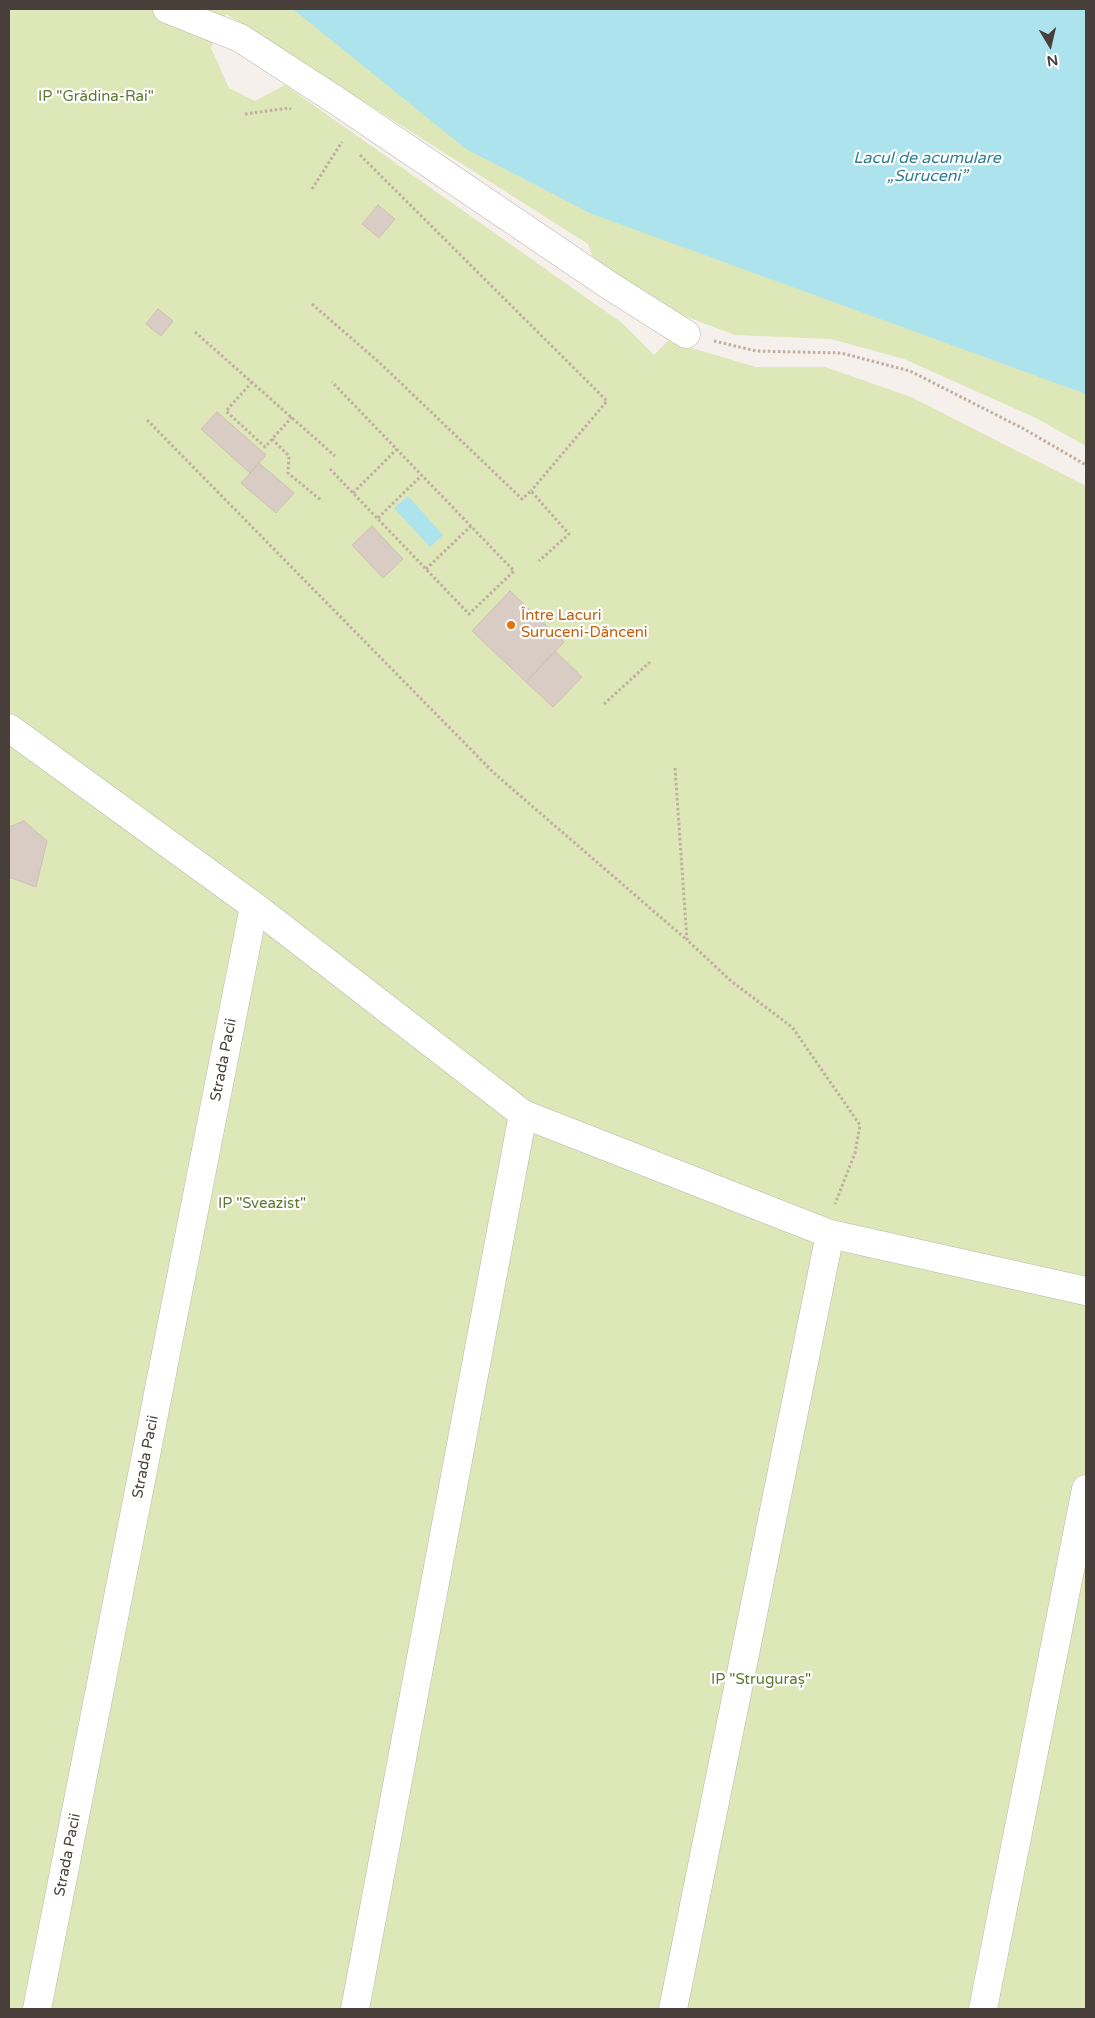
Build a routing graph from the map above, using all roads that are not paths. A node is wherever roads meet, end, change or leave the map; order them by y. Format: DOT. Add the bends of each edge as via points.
graph roads {
  1 [pos="168,9"];
  2 [pos="686,334"];
  3 [pos="9,728"];
  4 [pos="254,906"];
  5 [pos="523,1114"];
  6 [pos="830,1234"];
  7 [pos="1086,1291"];
  8 [pos="1086,1488"];
  9 [pos="37,2009"];
  10 [pos="354,2009"];
  11 [pos="673,2009"];
  12 [pos="983,2009"];
  1 -- 2 [label="street" via="240,38"];
  3 -- 4 [label="street"];
  4 -- 5 [label="street"];
  4 -- 9 [label="street, Strada Pacii"];
  5 -- 6 [label="street"];
  5 -- 10 [label="street"];
  6 -- 7 [label="street"];
  6 -- 11 [label="street"];
  8 -- 12 [label="street"];
}
